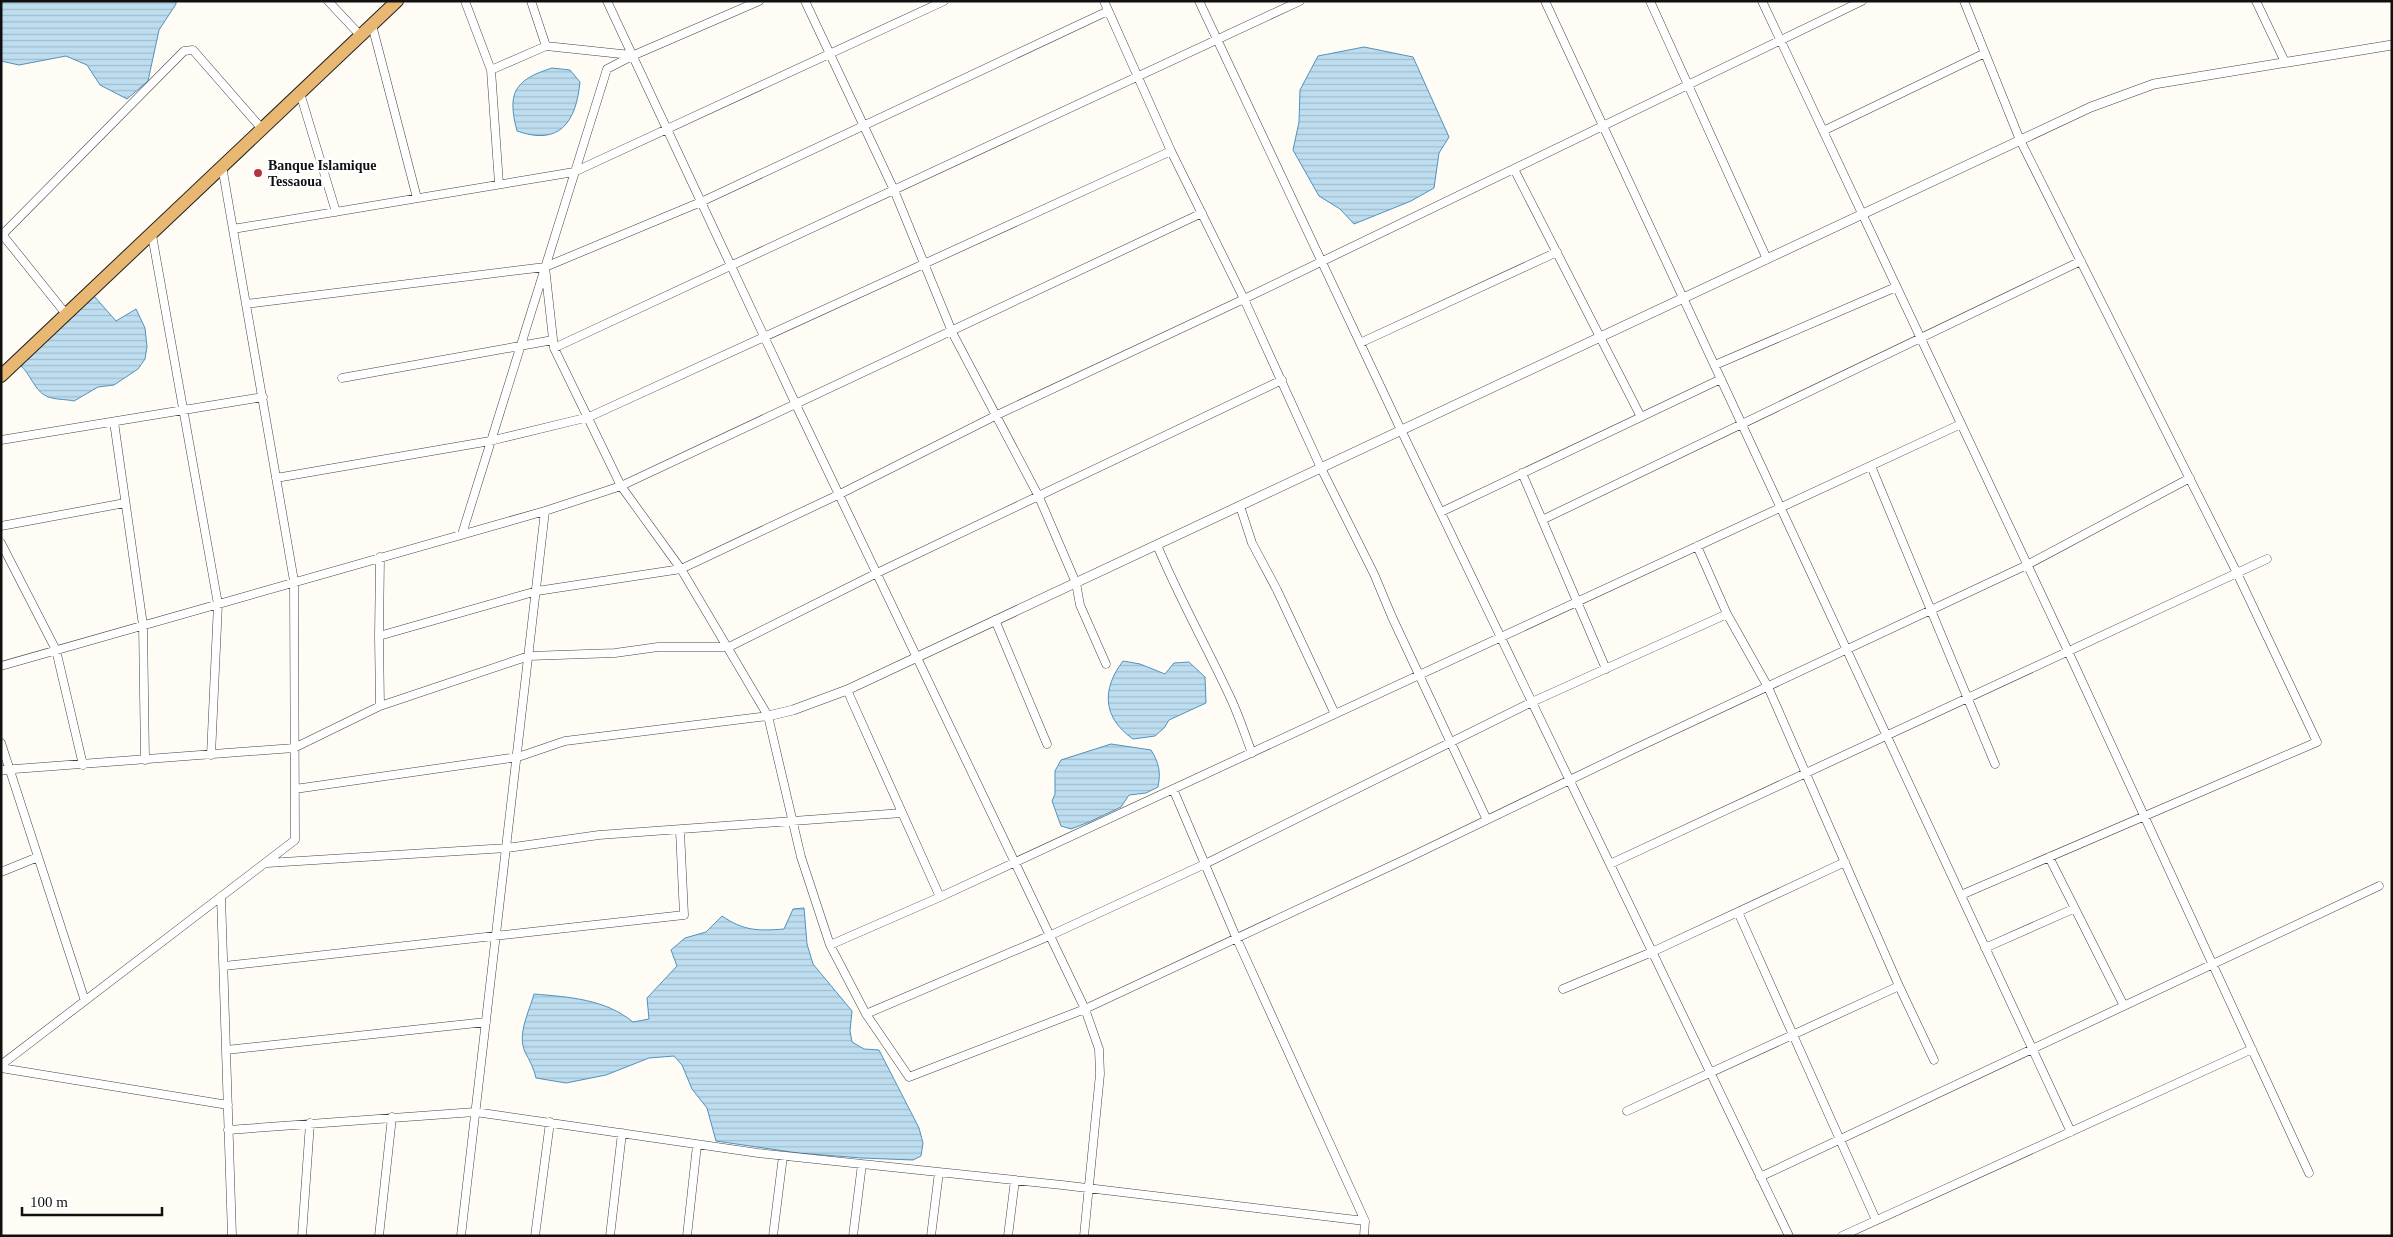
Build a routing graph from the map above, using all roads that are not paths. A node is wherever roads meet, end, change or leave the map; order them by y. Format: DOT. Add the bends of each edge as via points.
graph roads {
  1 [pos="328,1"];
  2 [pos="397,1"];
  3 [pos="465,1"];
  4 [pos="531,1"];
  5 [pos="759,1"];
  6 [pos="804,1"];
  7 [pos="944,1"];
  8 [pos="1104,1"];
  9 [pos="1199,1"];
  10 [pos="1300,1"];
  11 [pos="1545,1"];
  12 [pos="1650,1"];
  13 [pos="1762,1"];
  14 [pos="1862,1"];
  15 [pos="1964,1"];
  16 [pos="2256,1"];
  17 [pos="608,2"];
  18 [pos="1108,11"];
  19 [pos="372,25"];
  20 [pos="360,35"];
  21 [pos="1217,40"];
  22 [pos="1780,41"];
  23 [pos="2392,45"];
  24 [pos="546,46"];
  25 [pos="1984,53"];
  26 [pos="830,55"];
  27 [pos="632,56"];
  28 [pos="2285,62"];
  29 [pos="491,70"];
  30 [pos="1139,76"];
  31 [pos="1687,85"];
  32 [pos="300,93"];
  33 [pos="863,124"];
  34 [pos="1604,125"];
  35 [pos="666,128"];
  36 [pos="262,129"];
  37 [pos="1823,131"];
  38 [pos="2020,140"];
  39 [pos="1171,151"];
  40 [pos="222,166"];
  41 [pos="1514,169"];
  42 [pos="574,172"];
  43 [pos="499,184"];
  44 [pos="894,190"];
  45 [pos="417,198"];
  46 [pos="701,202"];
  47 [pos="336,212"];
  48 [pos="1202,213"];
  49 [pos="1862,214"];
  50 [pos="233,229"];
  51 [pos="2,234"];
  52 [pos="152,235"];
  53 [pos="1557,252"];
  54 [pos="1767,259"];
  55 [pos="1322,261"];
  56 [pos="2081,261"];
  57 [pos="924,263"];
  58 [pos="732,266"];
  59 [pos="545,267"];
  60 [pos="1896,287"];
  61 [pos="1684,298"];
  62 [pos="1244,299"];
  63 [pos="246,304"];
  64 [pos="66,314"];
  65 [pos="951,331"];
  66 [pos="1600,337"];
  67 [pos="766,338"];
  68 [pos="1920,339"];
  69 [pos="1360,343"];
  70 [pos="554,344"];
  71 [pos="520,346"];
  72 [pos="1715,365"];
  73 [pos="1,376"];
  74 [pos="342,378"];
  75 [pos="1721,379"];
  76 [pos="1282,380"];
  77 [pos="262,398"];
  78 [pos="796,404"];
  79 [pos="183,411"];
  80 [pos="997,415"];
  81 [pos="589,416"];
  82 [pos="1641,417"];
  83 [pos="114,422"];
  84 [pos="1742,424"];
  85 [pos="1961,424"];
  86 [pos="1401,430"];
  87 [pos="1,440"];
  88 [pos="490,441"];
  89 [pos="1871,466"];
  90 [pos="1321,468"];
  91 [pos="1522,474"];
  92 [pos="276,478"];
  93 [pos="2190,478"];
  94 [pos="621,486"];
  95 [pos="840,494"];
  96 [pos="1038,497"];
  97 [pos="126,503"];
  98 [pos="1240,506"];
  99 [pos="1781,508"];
  100 [pos="545,511"];
  101 [pos="1441,512"];
  102 [pos="1542,520"];
  103 [pos="1,526"];
  104 [pos="462,534"];
  105 [pos="1,543"];
  106 [pos="1157,545"];
  107 [pos="1697,546"];
  108 [pos="380,557"];
  109 [pos="2267,559"];
  110 [pos="2027,566"];
  111 [pos="682,569"];
  112 [pos="2237,572"];
  113 [pos="877,573"];
  114 [pos="294,581"];
  115 [pos="1076,583"];
  116 [pos="536,592"];
  117 [pos="1577,602"];
  118 [pos="218,604"];
  119 [pos="1930,611"];
  120 [pos="1727,614"];
  121 [pos="995,620"];
  122 [pos="144,625"];
  123 [pos="379,636"];
  124 [pos="1501,638"];
  125 [pos="728,647"];
  126 [pos="1847,649"];
  127 [pos="56,650"];
  128 [pos="2068,651"];
  129 [pos="529,656"];
  130 [pos="917,656"];
  131 [pos="1106,664"];
  132 [pos="1,666"];
  133 [pos="1606,669"];
  134 [pos="1420,675"];
  135 [pos="1768,687"];
  136 [pos="847,690"];
  137 [pos="1967,698"];
  138 [pos="1532,702"];
  139 [pos="380,706"];
  140 [pos="1335,714"];
  141 [pos="768,716"];
  142 [pos="1887,735"];
  143 [pos="1451,742"];
  144 [pos="1,743"];
  145 [pos="1047,744"];
  146 [pos="294,748"];
  147 [pos="1252,753"];
  148 [pos="211,755"];
  149 [pos="518,757"];
  150 [pos="145,760"];
  151 [pos="1995,764"];
  152 [pos="83,765"];
  153 [pos="1,770"];
  154 [pos="10,770"];
  155 [pos="1806,773"];
  156 [pos="1570,780"];
  157 [pos="295,789"];
  158 [pos="1173,789"];
  159 [pos="902,813"];
  160 [pos="2144,817"];
  161 [pos="1487,820"];
  162 [pos="793,821"];
  163 [pos="680,831"];
  164 [pos="507,848"];
  165 [pos="38,857"];
  166 [pos="2049,857"];
  167 [pos="1845,862"];
  168 [pos="266,863"];
  169 [pos="1014,863"];
  170 [pos="1205,864"];
  171 [pos="1610,864"];
  172 [pos="1,872"];
  173 [pos="2379,886"];
  174 [pos="1961,895"];
  175 [pos="221,896"];
  176 [pos="940,897"];
  177 [pos="2073,909"];
  178 [pos="1738,912"];
  179 [pos="496,935"];
  180 [pos="1049,936"];
  181 [pos="1236,937"];
  182 [pos="830,945"];
  183 [pos="1986,948"];
  184 [pos="1652,952"];
  185 [pos="2213,965"];
  186 [pos="224,966"];
  187 [pos="1899,986"];
  188 [pos="1563,989"];
  189 [pos="85,1001"];
  190 [pos="2124,1006"];
  191 [pos="1085,1009"];
  192 [pos="866,1014"];
  193 [pos="486,1022"];
  194 [pos="1793,1035"];
  195 [pos="2032,1049"];
  196 [pos="2252,1049"];
  197 [pos="226,1050"];
  198 [pos="1934,1060"];
  199 [pos="1,1067"];
  200 [pos="1710,1072"];
  201 [pos="228,1105"];
  202 [pos="1627,1111"];
  203 [pos="475,1112"];
  204 [pos="392,1117"];
  205 [pos="550,1122"];
  206 [pos="310,1123"];
  207 [pos="228,1130"];
  208 [pos="2071,1132"];
  209 [pos="622,1133"];
  210 [pos="1840,1140"];
  211 [pos="697,1145"];
  212 [pos="783,1156"];
  213 [pos="862,1164"];
  214 [pos="939,1172"];
  215 [pos="2309,1173"];
  216 [pos="1760,1177"];
  217 [pos="1015,1180"];
  218 [pos="1089,1188"];
  219 [pos="1876,1220"];
  220 [pos="1365,1221"];
  221 [pos="232,1236"];
  222 [pos="302,1236"];
  223 [pos="379,1236"];
  224 [pos="461,1236"];
  225 [pos="535,1236"];
  226 [pos="610,1236"];
  227 [pos="687,1236"];
  228 [pos="773,1236"];
  229 [pos="853,1236"];
  230 [pos="931,1236"];
  231 [pos="1008,1236"];
  232 [pos="1084,1236"];
  233 [pos="1364,1236"];
  234 [pos="1789,1236"];
  235 [pos="1842,1236"];
  1 -- 20 [label="street"];
  2 -- 19 [label="highway"];
  3 -- 29 [label="street"];
  4 -- 24 [label="street"];
  5 -- 27 [label="street"];
  6 -- 26 [label="street"];
  7 -- 26 [label="street"];
  8 -- 18 [label="street"];
  9 -- 21 [label="street"];
  10 -- 21 [label="street"];
  11 -- 34 [label="street"];
  12 -- 31 [label="street"];
  13 -- 22 [label="street"];
  14 -- 22 [label="street"];
  15 -- 25 [label="street"];
  16 -- 28 [label="street"];
  17 -- 27 [label="street"];
  18 -- 30 [label="street"];
  18 -- 33 [label="street"];
  19 -- 20 [label="highway"];
  19 -- 45 [label="street"];
  20 -- 32 [label="highway"];
  21 -- 30 [label="street"];
  21 -- 55 [label="street"];
  22 -- 31 [label="street"];
  22 -- 37 [label="street"];
  23 -- 28 [label="street"];
  24 -- 27 [label="street"];
  24 -- 29 [label="street"];
  25 -- 37 [label="street"];
  25 -- 38 [label="street"];
  26 -- 33 [label="street"];
  26 -- 35 [label="street"];
  27 -- 35 [label="street"];
  27 -- 42 [label="street" via="606,69"];
  28 -- 38 [label="street" via="2154,84 2091,107"];
  29 -- 43 [label="street"];
  30 -- 39 [label="street"];
  30 -- 44 [label="street"];
  31 -- 34 [label="street"];
  31 -- 54 [label="street"];
  32 -- 36 [label="highway"];
  32 -- 47 [label="street"];
  33 -- 44 [label="street"];
  33 -- 46 [label="street"];
  34 -- 41 [label="street"];
  34 -- 61 [label="street"];
  35 -- 42 [label="street"];
  35 -- 46 [label="street"];
  36 -- 40 [label="highway"];
  36 -- 51 [label="street" via="193,50 184,51"];
  37 -- 49 [label="street"];
  38 -- 49 [label="street"];
  38 -- 56 [label="street"];
  39 -- 48 [label="street"];
  39 -- 57 [label="street"];
  40 -- 50 [label="street"];
  40 -- 52 [label="highway"];
  41 -- 53 [label="street"];
  41 -- 55 [label="street"];
  42 -- 43 [label="street"];
  42 -- 59 [label="street"];
  43 -- 45 [label="street"];
  44 -- 57 [label="street"];
  44 -- 58 [label="street"];
  45 -- 47 [label="street"];
  46 -- 58 [label="street"];
  46 -- 59 [label="street"];
  47 -- 50 [label="street"];
  48 -- 62 [label="street"];
  48 -- 65 [label="street"];
  49 -- 54 [label="street"];
  49 -- 60 [label="street"];
  50 -- 63 [label="street"];
  51 -- 64 [label="street"];
  52 -- 64 [label="highway"];
  52 -- 79 [label="street"];
  53 -- 66 [label="street"];
  53 -- 69 [label="street"];
  54 -- 61 [label="street"];
  55 -- 62 [label="street"];
  55 -- 69 [label="street"];
  56 -- 68 [label="street"];
  56 -- 93 [label="street"];
  57 -- 65 [label="street"];
  57 -- 67 [label="street"];
  58 -- 67 [label="street"];
  58 -- 70 [label="street"];
  59 -- 63 [label="street"];
  59 -- 70 [label="street"];
  59 -- 71 [label="street"];
  60 -- 68 [label="street"];
  60 -- 72 [label="street"];
  61 -- 66 [label="street"];
  61 -- 72 [label="street"];
  62 -- 76 [label="street"];
  62 -- 80 [label="street"];
  63 -- 77 [label="street"];
  64 -- 73 [label="highway"];
  65 -- 78 [label="street"];
  65 -- 80 [label="street"];
  66 -- 82 [label="street"];
  66 -- 86 [label="street"];
  67 -- 78 [label="street"];
  67 -- 81 [label="street"];
  68 -- 84 [label="street"];
  68 -- 85 [label="street"];
  69 -- 86 [label="street"];
  70 -- 71 [label="street"];
  70 -- 81 [label="street"];
  71 -- 74 [label="street"];
  71 -- 88 [label="street"];
  72 -- 75 [label="street"];
  75 -- 82 [label="street"];
  75 -- 84 [label="street"];
  76 -- 90 [label="street"];
  76 -- 96 [label="street"];
  77 -- 79 [label="street"];
  77 -- 92 [label="street"];
  78 -- 94 [label="street"];
  78 -- 95 [label="street"];
  79 -- 83 [label="street"];
  79 -- 118 [label="street"];
  80 -- 95 [label="street"];
  80 -- 96 [label="street"];
  81 -- 88 [label="street"];
  81 -- 94 [label="street"];
  82 -- 91 [label="street"];
  83 -- 87 [label="street"];
  83 -- 97 [label="street"];
  84 -- 99 [label="street"];
  84 -- 102 [label="street"];
  85 -- 89 [label="street"];
  85 -- 110 [label="street"];
  86 -- 90 [label="street"];
  86 -- 101 [label="street"];
  88 -- 92 [label="street"];
  88 -- 104 [label="street"];
  89 -- 99 [label="street"];
  89 -- 119 [label="street"];
  90 -- 98 [label="street"];
  90 -- 134 [label="street"];
  91 -- 101 [label="street"];
  91 -- 102 [label="street"];
  92 -- 114 [label="street"];
  93 -- 110 [label="street"];
  93 -- 112 [label="street"];
  94 -- 100 [label="street"];
  94 -- 111 [label="street"];
  95 -- 111 [label="street"];
  95 -- 113 [label="street"];
  96 -- 113 [label="street"];
  96 -- 115 [label="street"];
  97 -- 103 [label="street"];
  97 -- 122 [label="street"];
  98 -- 106 [label="street"];
  98 -- 140 [label="street" via="1252,542"];
  99 -- 107 [label="street"];
  99 -- 126 [label="street"];
  100 -- 104 [label="street"];
  100 -- 116 [label="street"];
  101 -- 124 [label="street"];
  102 -- 117 [label="street"];
  104 -- 108 [label="street"];
  105 -- 127 [label="street"];
  106 -- 115 [label="street"];
  106 -- 147 [label="street" via="1177,593 1232,700"];
  107 -- 117 [label="street"];
  107 -- 120 [label="street"];
  108 -- 114 [label="street"];
  108 -- 123 [label="street"];
  109 -- 112 [label="street"];
  110 -- 119 [label="street"];
  110 -- 128 [label="street"];
  111 -- 116 [label="street"];
  111 -- 125 [label="street"];
  112 -- 128 [label="street"];
  112 -- 160 [label="street" via="2317,742"];
  113 -- 125 [label="street"];
  113 -- 130 [label="street"];
  114 -- 118 [label="street"];
  114 -- 146 [label="street"];
  115 -- 121 [label="street"];
  115 -- 131 [label="street" via="1080,605"];
  116 -- 123 [label="street"];
  116 -- 129 [label="street"];
  117 -- 124 [label="street"];
  117 -- 133 [label="street"];
  118 -- 122 [label="street"];
  118 -- 148 [label="street"];
  119 -- 126 [label="street"];
  119 -- 137 [label="street"];
  120 -- 133 [label="street"];
  120 -- 135 [label="street"];
  121 -- 130 [label="street"];
  121 -- 145 [label="street"];
  122 -- 127 [label="street"];
  122 -- 150 [label="street"];
  123 -- 139 [label="street"];
  124 -- 134 [label="street"];
  124 -- 138 [label="street"];
  125 -- 129 [label="street" via="658,647 615,654"];
  125 -- 141 [label="street"];
  126 -- 135 [label="street"];
  126 -- 142 [label="street"];
  127 -- 132 [label="street"];
  127 -- 152 [label="street"];
  128 -- 137 [label="street"];
  128 -- 160 [label="street"];
  129 -- 139 [label="street"];
  129 -- 149 [label="street"];
  130 -- 136 [label="street"];
  130 -- 169 [label="street"];
  133 -- 138 [label="street"];
  134 -- 140 [label="street"];
  134 -- 143 [label="street"];
  135 -- 155 [label="street"];
  135 -- 156 [label="street"];
  136 -- 141 [label="street"];
  136 -- 159 [label="street"];
  137 -- 142 [label="street"];
  137 -- 151 [label="street"];
  138 -- 143 [label="street"];
  138 -- 156 [label="street"];
  139 -- 146 [label="street"];
  140 -- 147 [label="street"];
  141 -- 149 [label="street" via="565,741"];
  141 -- 162 [label="street"];
  142 -- 155 [label="street"];
  142 -- 174 [label="street"];
  143 -- 161 [label="street"];
  143 -- 170 [label="street"];
  144 -- 154 [label="street"];
  146 -- 148 [label="street"];
  146 -- 157 [label="street"];
  147 -- 158 [label="street"];
  148 -- 150 [label="street"];
  149 -- 157 [label="street"];
  149 -- 164 [label="street"];
  150 -- 152 [label="street"];
  152 -- 154 [label="street"];
  153 -- 154 [label="street"];
  154 -- 165 [label="street"];
  155 -- 167 [label="street"];
  155 -- 171 [label="street"];
  156 -- 161 [label="street"];
  156 -- 171 [label="street"];
  157 -- 168 [label="street" via="295,840"];
  158 -- 169 [label="street"];
  158 -- 170 [label="street"];
  159 -- 162 [label="street"];
  159 -- 176 [label="street"];
  160 -- 166 [label="street"];
  160 -- 185 [label="street"];
  161 -- 181 [label="street"];
  162 -- 163 [label="street"];
  162 -- 182 [label="street" via="801,857"];
  163 -- 164 [label="street" via="600,835"];
  163 -- 179 [label="street" via="684,916"];
  164 -- 168 [label="street"];
  164 -- 179 [label="street"];
  165 -- 172 [label="street"];
  165 -- 189 [label="street"];
  166 -- 174 [label="street"];
  166 -- 177 [label="street"];
  167 -- 178 [label="street"];
  167 -- 187 [label="street"];
  168 -- 175 [label="street"];
  169 -- 176 [label="street"];
  169 -- 180 [label="street"];
  170 -- 180 [label="street"];
  170 -- 181 [label="street"];
  171 -- 184 [label="street"];
  173 -- 185 [label="street"];
  174 -- 183 [label="street"];
  175 -- 186 [label="street"];
  175 -- 189 [label="street"];
  176 -- 182 [label="street"];
  177 -- 183 [label="street"];
  177 -- 190 [label="street"];
  178 -- 184 [label="street"];
  178 -- 194 [label="street"];
  179 -- 186 [label="street"];
  179 -- 193 [label="street"];
  180 -- 191 [label="street"];
  180 -- 192 [label="street"];
  181 -- 191 [label="street"];
  181 -- 220 [label="street"];
  182 -- 192 [label="street"];
  183 -- 195 [label="street"];
  184 -- 188 [label="street"];
  184 -- 200 [label="street"];
  185 -- 190 [label="street"];
  185 -- 196 [label="street"];
  186 -- 197 [label="street"];
  187 -- 194 [label="street"];
  187 -- 198 [label="street"];
  189 -- 199 [label="street"];
  190 -- 195 [label="street"];
  191 -- 192 [label="street" via="909,1077"];
  191 -- 218 [label="street" via="1098,1049 1100,1074"];
  193 -- 197 [label="street"];
  193 -- 203 [label="street"];
  194 -- 200 [label="street"];
  194 -- 210 [label="street"];
  195 -- 208 [label="street"];
  195 -- 210 [label="street"];
  196 -- 208 [label="street"];
  196 -- 215 [label="street"];
  197 -- 201 [label="street"];
  199 -- 201 [label="street"];
  200 -- 202 [label="street"];
  200 -- 216 [label="street"];
  201 -- 207 [label="street"];
  203 -- 204 [label="street"];
  203 -- 205 [label="street"];
  203 -- 224 [label="street"];
  204 -- 206 [label="street"];
  204 -- 223 [label="street"];
  205 -- 209 [label="street"];
  205 -- 225 [label="street"];
  206 -- 207 [label="street"];
  206 -- 222 [label="street"];
  207 -- 221 [label="street"];
  208 -- 219 [label="street"];
  209 -- 211 [label="street"];
  209 -- 226 [label="street"];
  210 -- 216 [label="street"];
  210 -- 219 [label="street"];
  211 -- 212 [label="street"];
  211 -- 227 [label="street"];
  212 -- 213 [label="street"];
  212 -- 228 [label="street"];
  213 -- 214 [label="street"];
  213 -- 229 [label="street"];
  214 -- 217 [label="street"];
  214 -- 230 [label="street"];
  216 -- 234 [label="street"];
  217 -- 218 [label="street"];
  217 -- 231 [label="street"];
  218 -- 220 [label="street"];
  218 -- 232 [label="street"];
  219 -- 235 [label="street"];
  220 -- 233 [label="street"];
}
